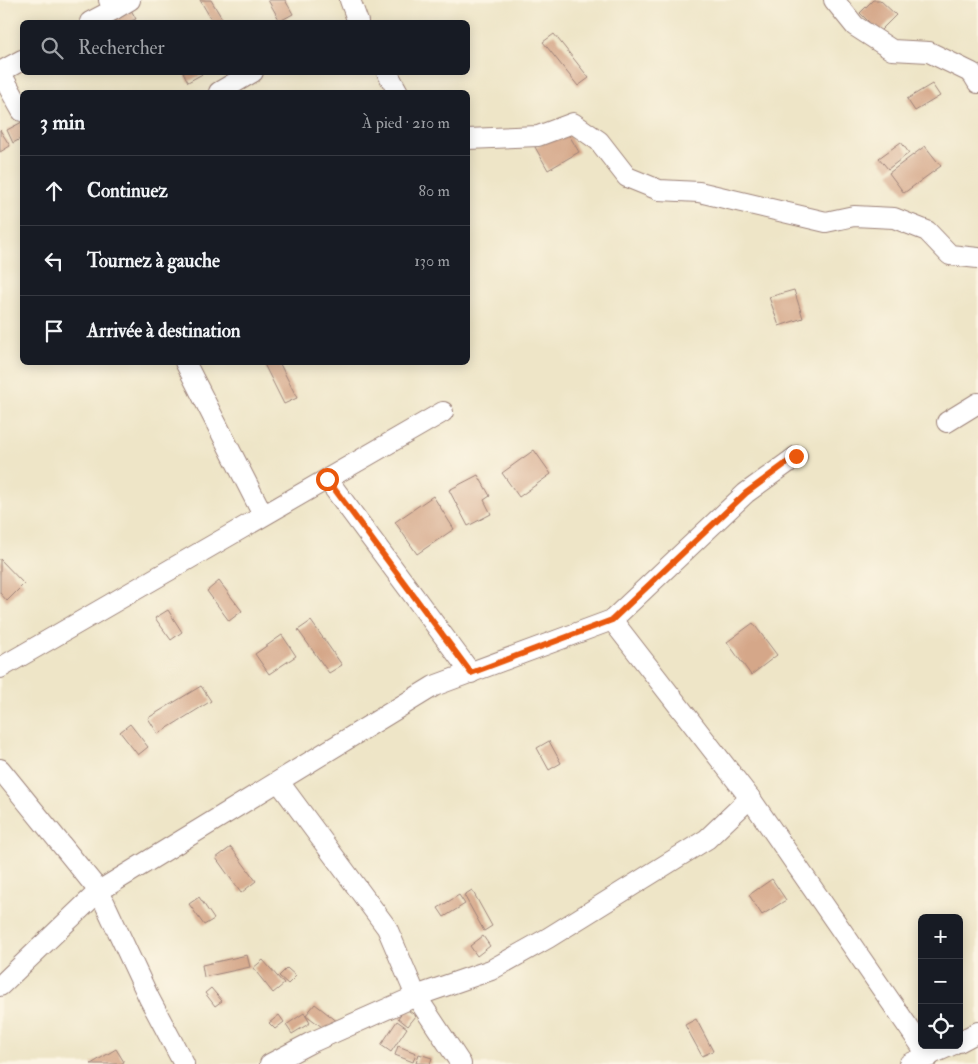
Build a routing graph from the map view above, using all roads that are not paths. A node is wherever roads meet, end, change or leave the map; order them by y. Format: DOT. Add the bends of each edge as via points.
graph roads {
  1 [pos="350,0"];
  2 [pos="834,0"];
  3 [pos="117,3"];
  4 [pos="93,20"];
  5 [pos="357,20"];
  6 [pos="20,61"];
  7 [pos="0,72"];
  8 [pos="248,75"];
  9 [pos="389,75"];
  10 [pos="978,83"];
  11 [pos="223,90"];
  12 [pos="397,90"];
  13 [pos="20,107"];
  14 [pos="470,138"];
  15 [pos="978,258"];
  16 [pos="186,365"];
  17 [pos="978,403"];
  18 [pos="443,412"];
  19 [pos="947,422"];
  20 [pos="796,456"];
  21 [pos="327,479"];
  22 [pos="263,515"];
  23 [pos="612,620"];
  24 [pos="0,668"];
  25 [pos="471,673"];
  26 [pos="0,769"];
  27 [pos="279,782"];
  28 [pos="750,798"];
  29 [pos="99,891"];
  30 [pos="0,986"];
  31 [pos="416,996"];
  32 [pos="978,1032"];
  33 [pos="963,1040"];
  34 [pos="944,1049"];
  35 [pos="928,1057"];
  36 [pos="184,1064"];
  37 [pos="270,1064"];
  38 [pos="461,1064"];
  39 [pos="909,1064"];
  1 -- 5 [label="street"];
  2 -- 10 [label="street" via="855,26 892,50 929,52 972,73"];
  3 -- 4 [label="street"];
  6 -- 7 [label="street"];
  7 -- 13 [label="street"];
  8 -- 11 [label="street"];
  9 -- 12 [label="street"];
  14 -- 15 [label="street" via="538,136 573,123 599,141 627,177 659,190 700,192 826,222 854,216 894,218 927,231 950,255"];
  16 -- 22 [label="street"];
  17 -- 19 [label="street"];
  18 -- 21 [label="street"];
  20 -- 23 [label="street" via="746,493"];
  21 -- 22 [label="street"];
  21 -- 25 [label="street"];
  22 -- 24 [label="street"];
  23 -- 25 [label="street"];
  23 -- 28 [label="street"];
  25 -- 27 [label="street" via="434,686"];
  26 -- 29 [label="street"];
  27 -- 29 [label="street"];
  27 -- 31 [label="street" via="387,928"];
  28 -- 31 [label="street" via="707,839 548,938 491,970"];
  28 -- 35 [label="street"];
  29 -- 30 [label="street"];
  29 -- 36 [label="street"];
  31 -- 37 [label="street"];
  31 -- 38 [label="street"];
  32 -- 33 [label="street"];
  34 -- 35 [label="street"];
  35 -- 39 [label="street"];
}
